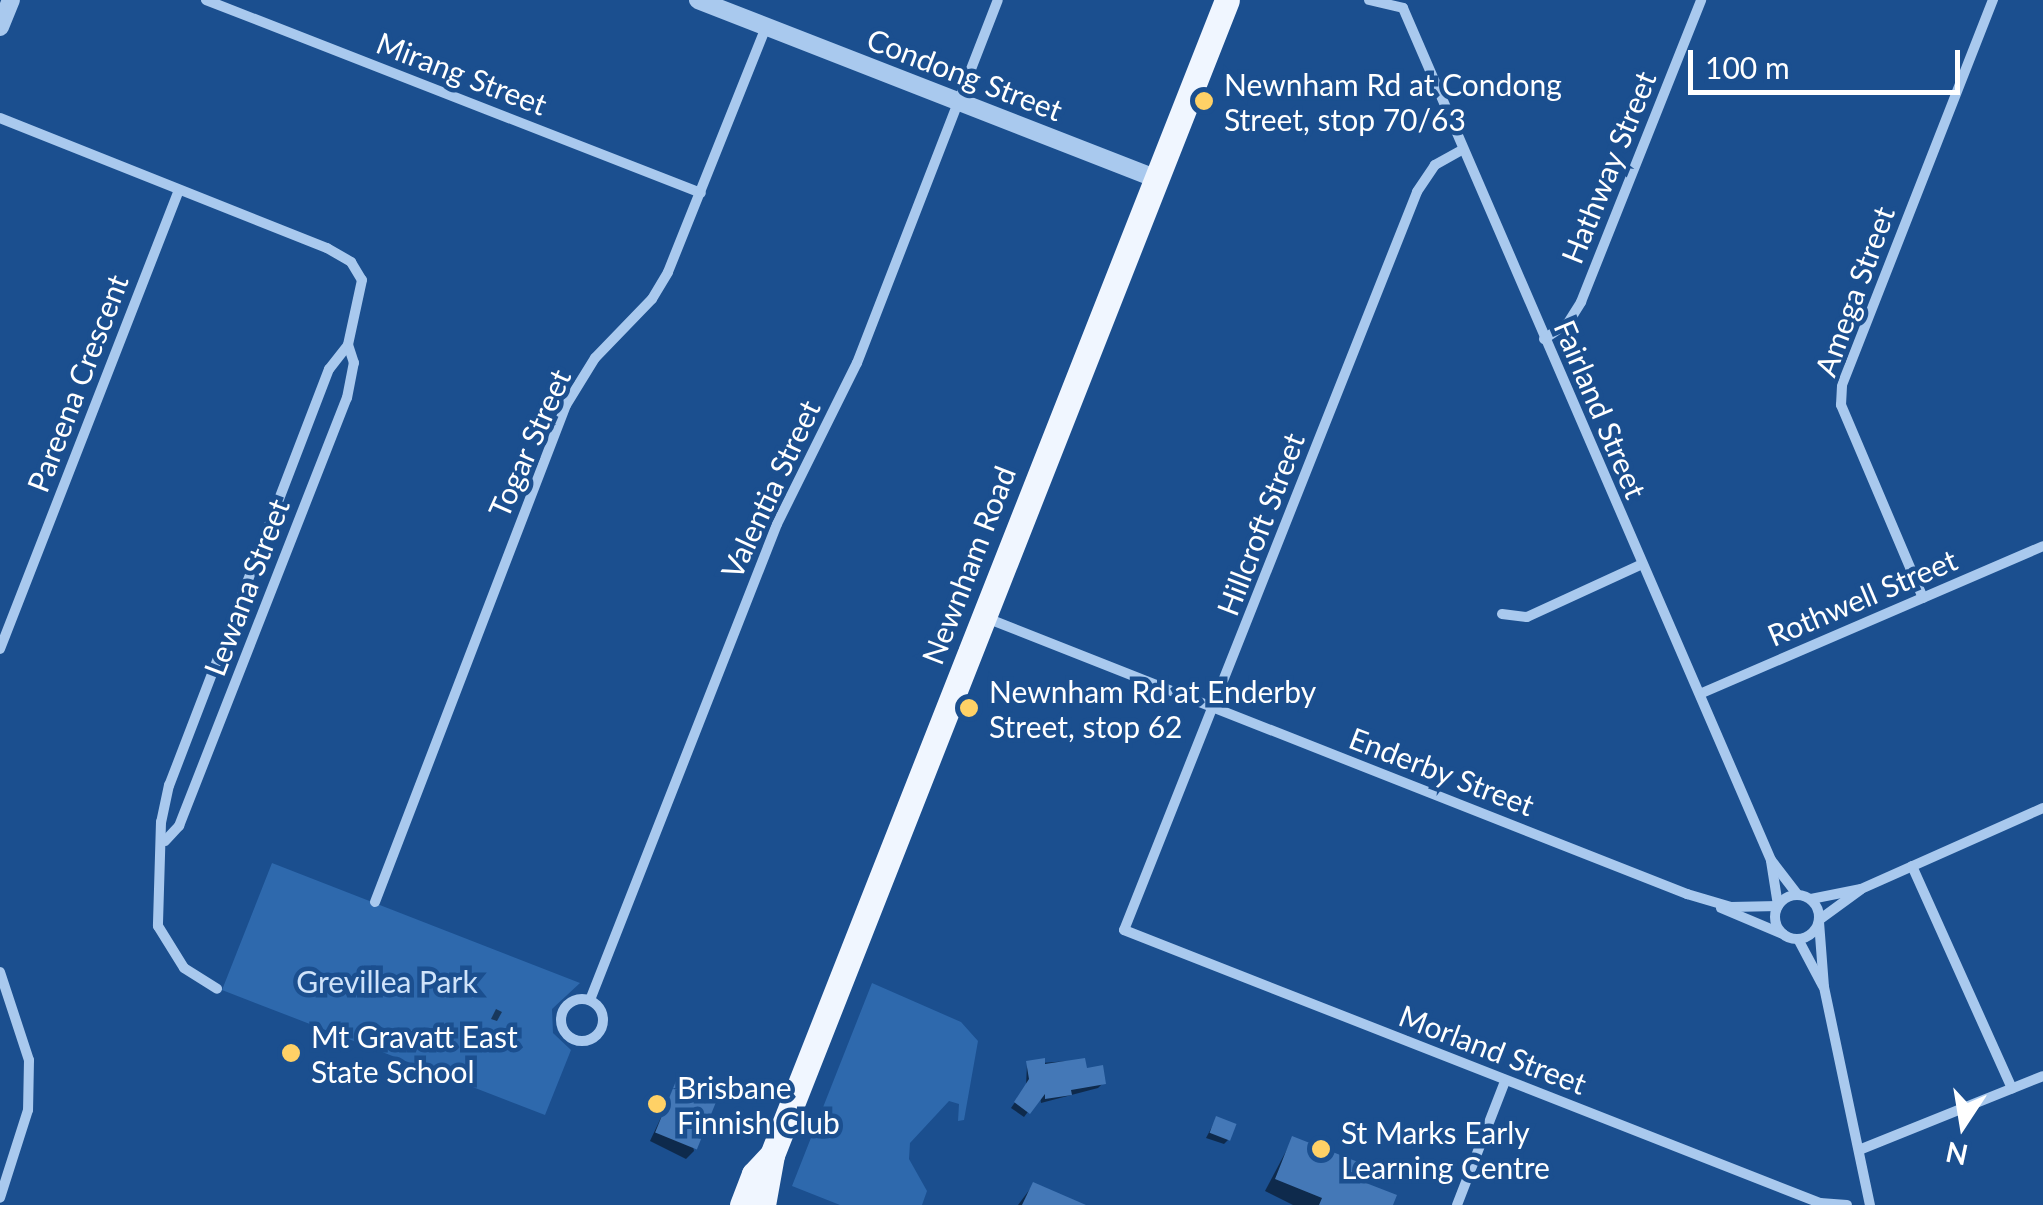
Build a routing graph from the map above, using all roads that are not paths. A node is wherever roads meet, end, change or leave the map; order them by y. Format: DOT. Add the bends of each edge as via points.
graph roads {
  1 [pos="11,0"];
  2 [pos="206,0"];
  3 [pos="698,0"];
  4 [pos="998,0"];
  5 [pos="1226,0"];
  6 [pos="1369,0"];
  7 [pos="1701,0"];
  8 [pos="1994,0"];
  9 [pos="1405,4"];
  10 [pos="0,27"];
  11 [pos="766,27"];
  12 [pos="959,100"];
  13 [pos="0,118"];
  14 [pos="1460,151"];
  15 [pos="1155,178"];
  16 [pos="180,191"];
  17 [pos="701,193"];
  18 [pos="1544,339"];
  19 [pos="348,344"];
  20 [pos="2043,546"];
  21 [pos="1640,565"];
  22 [pos="1923,598"];
  23 [pos="1502,614"];
  24 [pos="983,616"];
  25 [pos="0,650"];
  26 [pos="1702,693"];
  27 [pos="1214,708"];
  28 [pos="2043,808"];
  29 [pos="165,841"];
  30 [pos="1771,860"];
  31 [pos="1912,866"];
  32 [pos="1861,889"];
  33 [pos="1797,894"];
  34 [pos="1812,900"];
  35 [pos="374,902"];
  36 [pos="1716,904"];
  37 [pos="1778,906"];
  38 [pos="1819,921"];
  39 [pos="1124,930"];
  40 [pos="1784,934"];
  41 [pos="1798,939"];
  42 [pos="0,972"];
  43 [pos="1824,987"];
  44 [pos="217,989"];
  45 [pos="590,1000"];
  46 [pos="2043,1076"];
  47 [pos="1505,1081"];
  48 [pos="2012,1089"];
  49 [pos="1860,1150"];
  50 [pos="772,1155"];
  51 [pos="0,1198"];
  52 [pos="1866,1204"];
  53 [pos="742,1205"];
  54 [pos="762,1205"];
  55 [pos="1457,1205"];
  56 [pos="1847,1205"];
  1 -- 10 [label="street"];
  2 -- 17 [label="street, Mirang Street"];
  3 -- 11 [label="street, Condong Street"];
  4 -- 12 [label="street, Valentia Street"];
  5 -- 15 [label="main road, Newnham Road"];
  6 -- 9 [label="street, Fairland Street"];
  7 -- 18 [label="street, Hathway Street" via="1581,302"];
  8 -- 22 [label="street, Amega Street" via="1842,386 1841,405"];
  9 -- 14 [label="street, Fairland Street"];
  11 -- 12 [label="street, Condong Street"];
  11 -- 17 [label="street, Togar Street"];
  12 -- 15 [label="street, Condong Street"];
  12 -- 45 [label="street, Valentia Street" via="858,363 777,524"];
  13 -- 16 [label="street, Lewana Street"];
  14 -- 18 [label="street, Fairland Street"];
  14 -- 27 [label="street, Hillcroft Street" via="1435,165 1417,192"];
  15 -- 24 [label="main road, Newnham Road"];
  16 -- 19 [label="street, Lewana Street" via="352,262 362,280"];
  16 -- 25 [label="street, Pareena Crescent"];
  17 -- 35 [label="street, Togar Street" via="652,300 595,358 566,405"];
  18 -- 21 [label="street, Fairland Street"];
  19 -- 29 [label="street, Lewana Street" via="329,370 169,784 161,822"];
  19 -- 29 [label="street, Lewana Street" via="354,363 347,398 179,826"];
  20 -- 22 [label="street, Rothwell Street"];
  21 -- 23 [label="street" via="1527,617"];
  21 -- 26 [label="street, Fairland Street"];
  22 -- 26 [label="street, Rothwell Street"];
  24 -- 27 [label="street, Enderby Street"];
  24 -- 50 [label="main road, Newnham Road"];
  26 -- 30 [label="street, Fairland Street"];
  27 -- 36 [label="street, Enderby Street"];
  27 -- 39 [label="street, Hillcroft Street"];
  28 -- 31 [label="street"];
  29 -- 44 [label="street, Lewana Street" via="158,926 184,968"];
  30 -- 33 [label="street, Fairland Street"];
  30 -- 37 [label="street, Fairland Street"];
  31 -- 32 [label="street"];
  31 -- 48 [label="street"];
  32 -- 34 [label="street"];
  32 -- 38 [label="street"];
  33 -- 34 [label="street"];
  33 -- 37 [label="street"];
  34 -- 38 [label="street"];
  36 -- 37 [label="street, Enderby Street"];
  36 -- 40 [label="street, Enderby Street"];
  37 -- 40 [label="street" via="1776,921"];
  38 -- 41 [label="street"];
  38 -- 43 [label="street"];
  39 -- 47 [label="street, Morland Street"];
  40 -- 41 [label="street"];
  41 -- 43 [label="street"];
  42 -- 51 [label="street" via="28,1060 28,1110"];
  43 -- 49 [label="street"];
  45 -- 45 [label="street" via="603,1014 600,1032 574,1040 562,1026 564,1008"];
  46 -- 48 [label="street"];
  47 -- 55 [label="street"];
  47 -- 56 [label="street, Morland Street" via="1820,1202"];
  48 -- 49 [label="street"];
  49 -- 52 [label="street"];
  50 -- 53 [label="main road, Newnham Road" via="754,1174"];
  50 -- 54 [label="main road, Newnham Road"];
}
